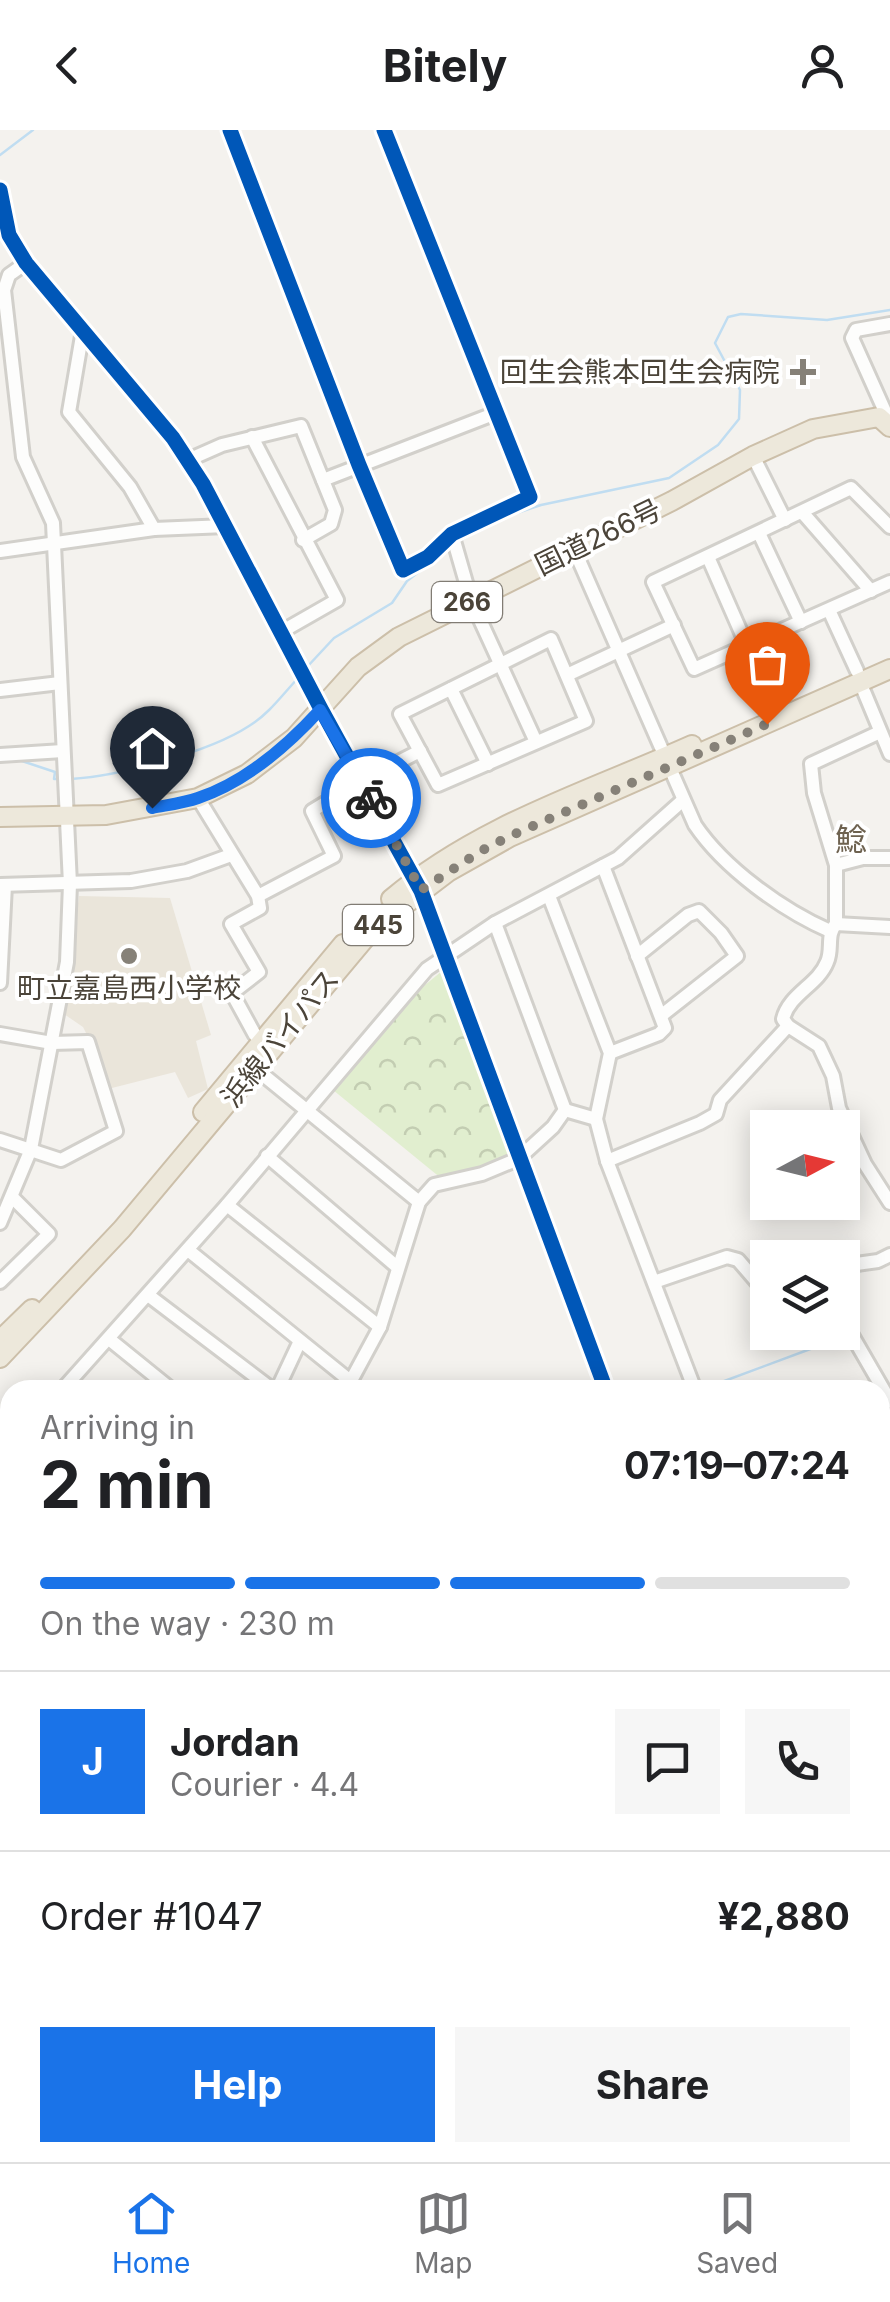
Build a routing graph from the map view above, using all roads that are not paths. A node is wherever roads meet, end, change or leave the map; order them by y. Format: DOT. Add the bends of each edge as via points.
graph roads {
  1 [pos="230,130"];
  2 [pos="384,130"];
  3 [pos="0,190"];
  4 [pos="0,262"];
  5 [pos="26,264"];
  6 [pos="4,282"];
  7 [pos="890,324"];
  8 [pos="82,330"];
  9 [pos="15,391"];
  10 [pos="0,392"];
  11 [pos="496,413"];
  12 [pos="886,419"];
  13 [pos="252,438"];
  14 [pos="753,456"];
  15 [pos="188,460"];
  16 [pos="359,466"];
  17 [pos="323,480"];
  18 [pos="802,512"];
  19 [pos="785,520"];
  20 [pos="226,526"];
  21 [pos="890,526"];
  22 [pos="154,529"];
  23 [pos="452,534"];
  24 [pos="760,534"];
  25 [pos="303,540"];
  26 [pos="55,544"];
  27 [pos="574,549"];
  28 [pos="0,551"];
  29 [pos="708,557"];
  30 [pos="890,582"];
  31 [pos="870,591"];
  32 [pos="470,600"];
  33 [pos="829,610"];
  34 [pos="801,622"];
  35 [pos="674,625"];
  36 [pos="282,632"];
  37 [pos="747,646"];
  38 [pos="619,653"];
  39 [pos="890,657"];
  40 [pos="500,664"];
  41 [pos="890,669"];
  42 [pos="566,676"];
  43 [pos="859,677"];
  44 [pos="60,683"];
  45 [pos="450,689"];
  46 [pos="0,690"];
  47 [pos="320,710"];
  48 [pos="536,742"];
  49 [pos="886,743"];
  50 [pos="64,751"];
  51 [pos="420,751"];
  52 [pos="0,755"];
  53 [pos="666,763"];
  54 [pos="488,764"];
  55 [pos="361,781"];
  56 [pos="198,798"];
  57 [pos="682,801"];
  58 [pos="66,816"];
  59 [pos="0,817"];
  60 [pos="231,855"];
  61 [pos="890,858"];
  62 [pos="836,865"];
  63 [pos="603,866"];
  64 [pos="70,884"];
  65 [pos="2,885"];
  66 [pos="418,885"];
  67 [pos="258,896"];
  68 [pos="549,896"];
  69 [pos="495,923"];
  70 [pos="890,927"];
  71 [pos="833,928"];
  72 [pos="1,942"];
  73 [pos="444,954"];
  74 [pos="637,956"];
  75 [pos="0,983"];
  76 [pos="662,1016"];
  77 [pos="788,1026"];
  78 [pos="0,1034"];
  79 [pos="255,1034"];
  80 [pos="52,1043"];
  81 [pos="610,1053"];
  82 [pos="250,1064"];
  83 [pos="565,1110"];
  84 [pos="304,1111"];
  85 [pos="596,1119"];
  86 [pos="0,1140"];
  87 [pos="31,1149"];
  88 [pos="267,1156"];
  89 [pos="518,1159"];
  90 [pos="607,1161"];
  91 [pos="12,1198"];
  92 [pos="418,1202"];
  93 [pos="890,1203"];
  94 [pos="226,1205"];
  95 [pos="0,1222"];
  96 [pos="188,1250"];
  97 [pos="890,1255"];
  98 [pos="860,1263"];
  99 [pos="396,1266"];
  100 [pos="750,1274"];
  101 [pos="0,1282"];
  102 [pos="654,1282"];
  103 [pos="148,1295"];
  104 [pos="380,1327"];
  105 [pos="6,1334"];
  106 [pos="109,1339"];
  107 [pos="300,1341"];
  108 [pos="860,1350"];
  109 [pos="0,1358"];
  110 [pos="76,1380"];
  111 [pos="160,1380"];
  112 [pos="262,1380"];
  113 [pos="280,1380"];
  114 [pos="343,1380"];
  115 [pos="351,1380"];
  116 [pos="602,1380"];
  117 [pos="691,1380"];
  118 [pos="877,1380"];
  1 -- 16 [label="street"];
  2 -- 11 [label="street"];
  3 -- 5 [label="street" via="9,235"];
  4 -- 6 [label="street"];
  5 -- 6 [label="street"];
  5 -- 8 [label="street"];
  6 -- 9 [label="street"];
  7 -- 12 [label="street" via="856,330 852,338"];
  8 -- 15 [label="street"];
  8 -- 22 [label="street" via="69,412 130,487"];
  9 -- 10 [label="street"];
  9 -- 26 [label="street" via="23,457 50,514"];
  11 -- 16 [label="street"];
  11 -- 23 [label="street" via="530,497"];
  12 -- 14 [label="highway, 国道266号 / 266" via="813,428"];
  13 -- 15 [label="street"];
  13 -- 17 [label="street" via="301,426"];
  13 -- 25 [label="street"];
  14 -- 19 [label="street"];
  14 -- 27 [label="highway, 国道266号 / 266"];
  15 -- 20 [label="street"];
  16 -- 17 [label="street"];
  16 -- 23 [label="street" via="402,570"];
  17 -- 25 [label="street" via="335,510 331,524"];
  18 -- 19 [label="street"];
  18 -- 21 [label="street" via="852,488"];
  18 -- 31 [label="street"];
  19 -- 24 [label="street"];
  20 -- 22 [label="street"];
  20 -- 36 [label="street"];
  22 -- 26 [label="street"];
  23 -- 32 [label="street"];
  24 -- 29 [label="street"];
  24 -- 34 [label="street"];
  25 -- 36 [label="street" via="337,600"];
  26 -- 28 [label="street"];
  26 -- 44 [label="street"];
  27 -- 32 [label="highway, 国道266号 / 266"];
  27 -- 38 [label="street"];
  29 -- 35 [label="street" via="654,582"];
  29 -- 37 [label="street"];
  30 -- 31 [label="street"];
  31 -- 33 [label="street"];
  32 -- 40 [label="street"];
  32 -- 47 [label="highway, 国道266号 / 266" via="382,648"];
  33 -- 34 [label="street"];
  33 -- 43 [label="street"];
  34 -- 37 [label="street"];
  35 -- 37 [label="street" via="694,669"];
  35 -- 38 [label="street"];
  36 -- 47 [label="street"];
  38 -- 42 [label="street"];
  38 -- 53 [label="street"];
  39 -- 43 [label="highway, 浜線バイパス / 445"];
  40 -- 42 [label="street" via="551,639"];
  40 -- 45 [label="street"];
  40 -- 48 [label="street"];
  41 -- 43 [label="highway, 浜線バイパス / 445"];
  42 -- 48 [label="street" via="586,720"];
  43 -- 49 [label="street"];
  43 -- 53 [label="highway, 浜線バイパス / 445"];
  44 -- 46 [label="street"];
  44 -- 50 [label="street"];
  45 -- 51 [label="street" via="400,714"];
  45 -- 54 [label="street"];
  47 -- 55 [label="street"];
  47 -- 56 [label="highway, 国道266号 / 266" via="247,774"];
  48 -- 54 [label="street"];
  49 -- 62 [label="street" via="811,764"];
  50 -- 52 [label="street"];
  50 -- 58 [label="street"];
  51 -- 54 [label="street" via="438,785"];
  51 -- 55 [label="street"];
  53 -- 57 [label="street"];
  53 -- 66 [label="highway, 浜線バイパス / 445" via="488,833"];
  55 -- 66 [label="street"];
  55 -- 67 [label="street" via="312,811 334,856"];
  56 -- 58 [label="highway, 国道266号 / 266"];
  56 -- 60 [label="street"];
  57 -- 63 [label="street"];
  57 -- 71 [label="street" via="703,837 750,880 788,910"];
  58 -- 59 [label="highway, 国道266号 / 266"];
  58 -- 64 [label="street"];
  60 -- 64 [label="street" via="187,872"];
  60 -- 67 [label="street"];
  61 -- 62 [label="street"];
  62 -- 71 [label="street"];
  63 -- 68 [label="street"];
  63 -- 74 [label="street"];
  64 -- 65 [label="street"];
  64 -- 80 [label="street" via="67,962"];
  65 -- 72 [label="street"];
  66 -- 73 [label="street"];
  66 -- 82 [label="highway, 浜線バイパス / 445" via="366,920 331,957"];
  67 -- 79 [label="street" via="260,908 231,924 259,972 232,993"];
  68 -- 69 [label="street"];
  68 -- 81 [label="street"];
  69 -- 73 [label="street"];
  69 -- 83 [label="street"];
  70 -- 71 [label="street"];
  71 -- 77 [label="street" via="827,965 786,1008"];
  72 -- 75 [label="street"];
  73 -- 84 [label="street"];
  73 -- 89 [label="street"];
  74 -- 76 [label="street"];
  74 -- 76 [label="street" via="698,911 737,956"];
  76 -- 81 [label="street" via="660,1034"];
  77 -- 90 [label="street" via="720,1100 716,1114"];
  77 -- 93 [label="street" via="818,1046 839,1108"];
  78 -- 80 [label="street"];
  80 -- 87 [label="street"];
  80 -- 87 [label="street" via="88,1042 116,1131 61,1160"];
  81 -- 85 [label="street"];
  82 -- 84 [label="street"];
  82 -- 105 [label="highway, 浜線バイパス / 445" via="69,1274"];
  83 -- 85 [label="street"];
  83 -- 89 [label="street"];
  84 -- 88 [label="street"];
  84 -- 92 [label="street"];
  85 -- 90 [label="street"];
  86 -- 87 [label="street"];
  87 -- 91 [label="street"];
  88 -- 94 [label="street"];
  88 -- 99 [label="street"];
  89 -- 92 [label="street" via="434,1185"];
  89 -- 116 [label="street"];
  90 -- 102 [label="street"];
  91 -- 95 [label="street"];
  91 -- 101 [label="street" via="49,1234"];
  92 -- 99 [label="street"];
  94 -- 96 [label="street"];
  94 -- 104 [label="street"];
  96 -- 103 [label="street"];
  96 -- 107 [label="street"];
  97 -- 98 [label="street"];
  99 -- 104 [label="street"];
  100 -- 102 [label="street" via="726,1257"];
  102 -- 117 [label="street"];
  103 -- 106 [label="street"];
  103 -- 112 [label="street"];
  104 -- 115 [label="street"];
  105 -- 109 [label="highway, 浜線バイパス / 445"];
  106 -- 110 [label="street"];
  106 -- 111 [label="street"];
  107 -- 113 [label="street"];
  107 -- 114 [label="street"];
  108 -- 118 [label="street"];
}
